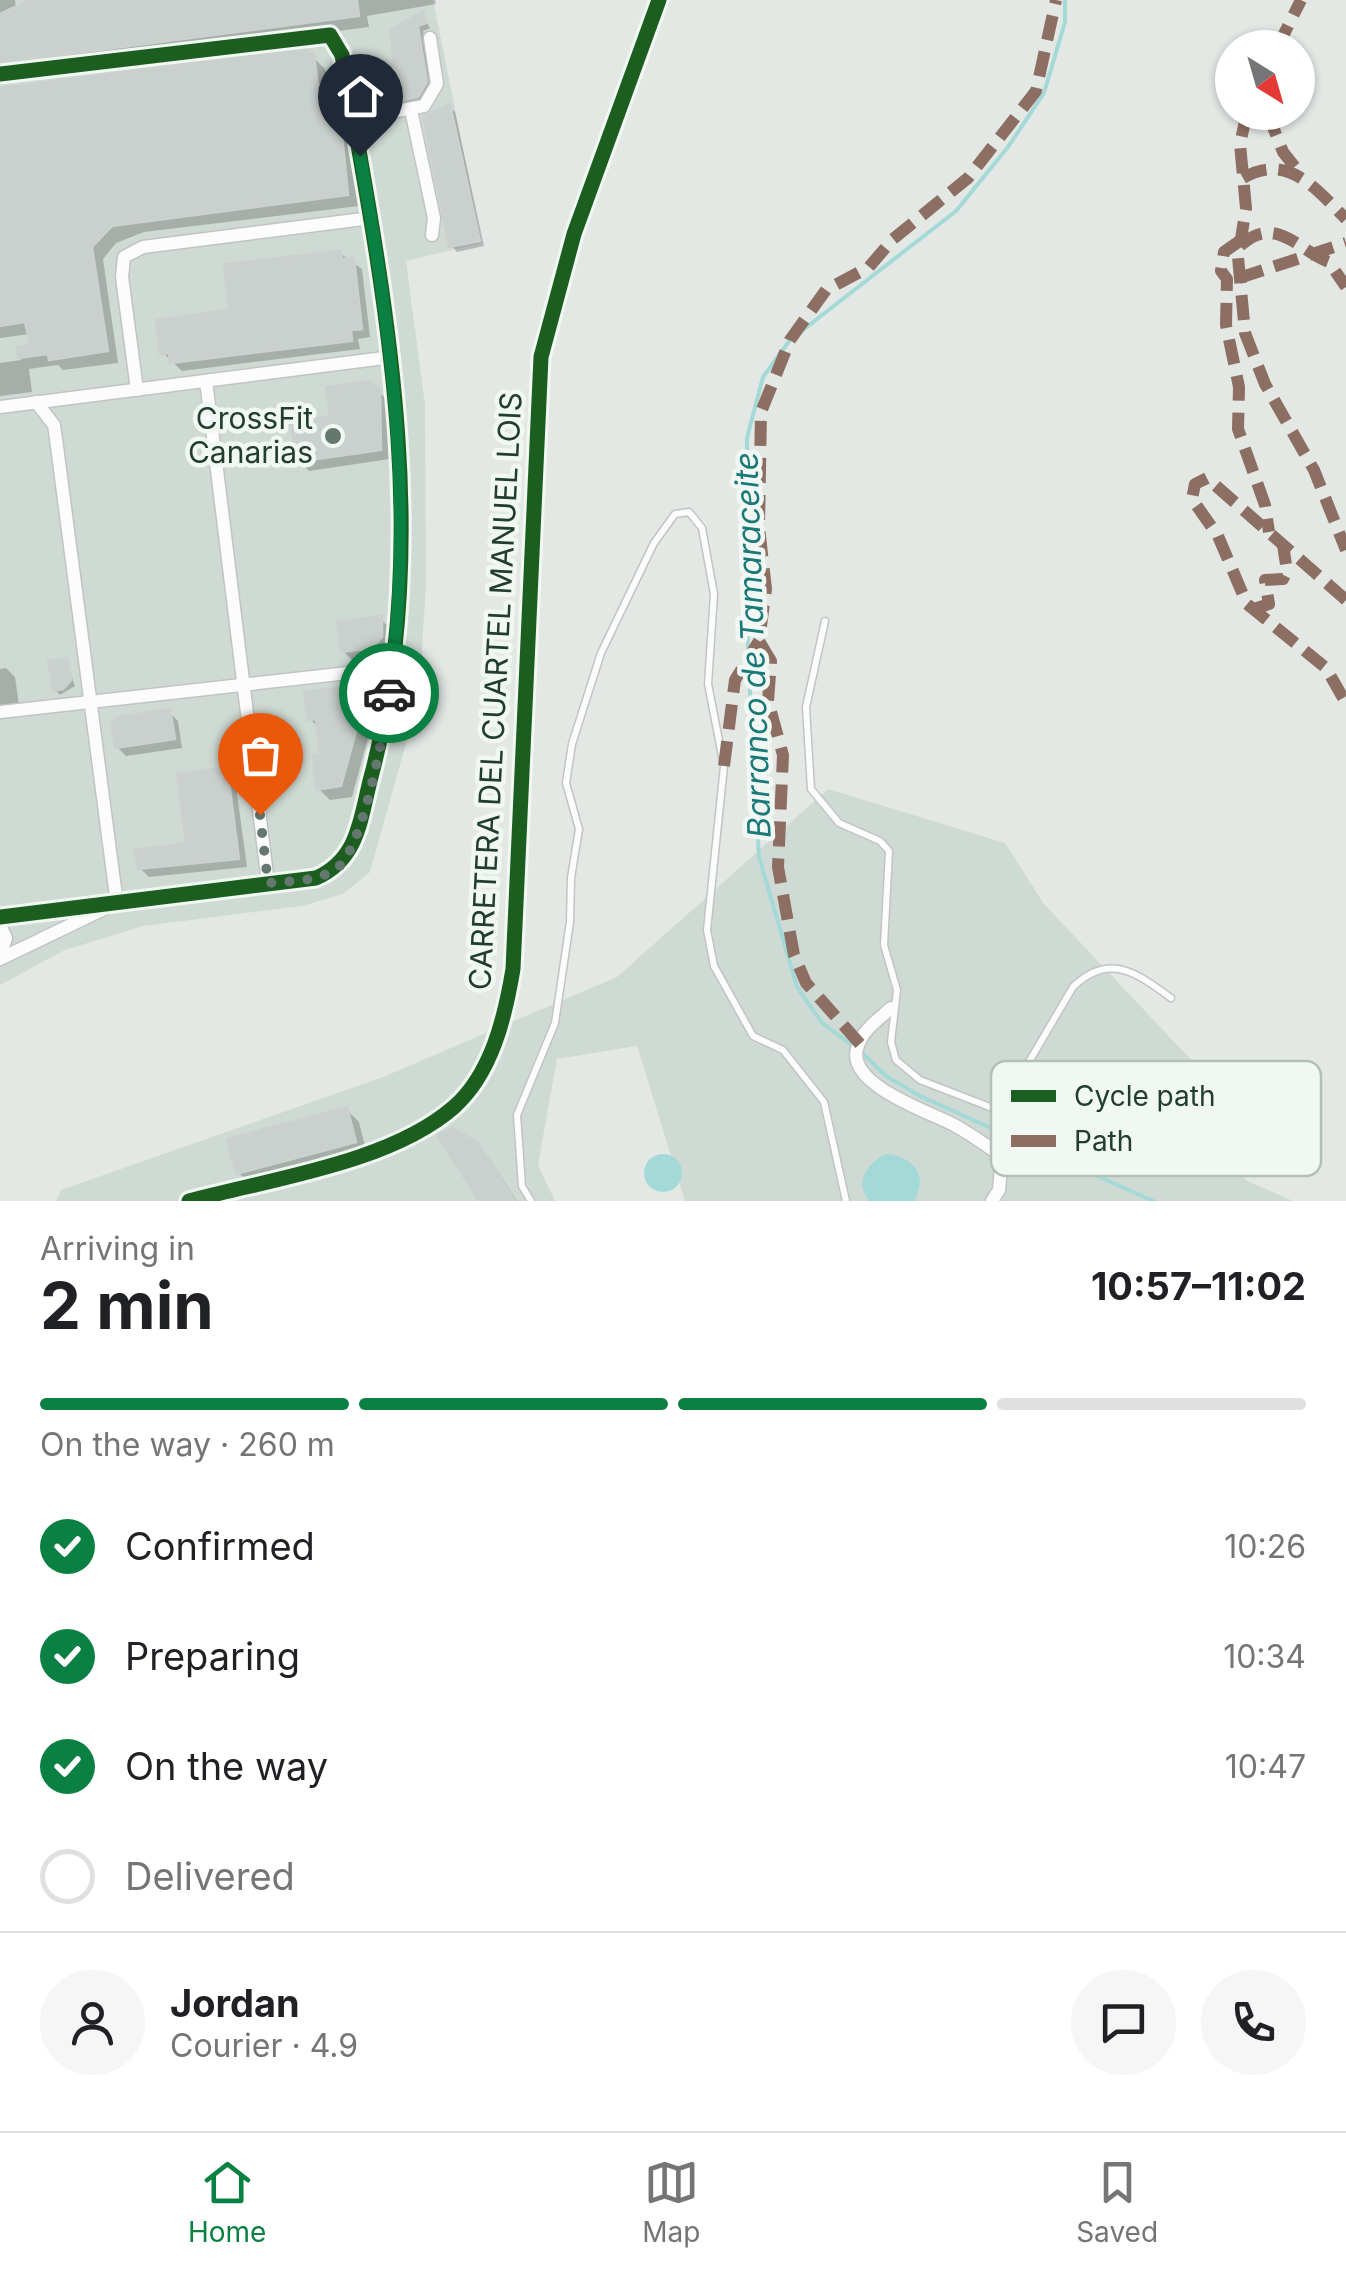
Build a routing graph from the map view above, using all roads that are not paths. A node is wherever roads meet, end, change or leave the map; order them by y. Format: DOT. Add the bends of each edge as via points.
graph roads {
  1 [pos="660,0"];
  2 [pos="430,38"];
  3 [pos="0,74"];
  4 [pos="410,110"];
  5 [pos="353,119"];
  6 [pos="371,218"];
  7 [pos="432,235"];
  8 [pos="392,357"];
  9 [pos="206,381"];
  10 [pos="137,390"];
  11 [pos="36,402"];
  12 [pos="0,407"];
  13 [pos="825,621"];
  14 [pos="393,668"];
  15 [pos="244,682"];
  16 [pos="91,701"];
  17 [pos="0,712"];
  18 [pos="268,883"];
  19 [pos="114,905"];
  20 [pos="0,917"];
  21 [pos="0,925"];
  22 [pos="0,958"];
  23 [pos="1171,998"];
  24 [pos="892,1008"];
  25 [pos="1029,1061"];
  26 [pos="991,1108"];
  27 [pos="991,1149"];
  28 [pos="1000,1176"];
  29 [pos="189,1201"];
  30 [pos="531,1201"];
  31 [pos="846,1201"];
  32 [pos="992,1201"];
  1 -- 29 [label="street, CARRETERA DEL CUARTEL MANUEL LOIS" via="574,234 541,357 512,969 494,1044 456,1106 421,1130 369,1153"];
  2 -- 4 [label="street" via="437,84 424,106"];
  3 -- 5 [label="street" via="324,33 342,54"];
  4 -- 5 [label="street"];
  4 -- 7 [label="street"];
  5 -- 6 [label="street"];
  6 -- 8 [label="street"];
  6 -- 10 [label="street" via="142,247 124,257"];
  8 -- 9 [label="street"];
  8 -- 14 [label="street" via="399,431"];
  9 -- 10 [label="street"];
  9 -- 15 [label="street"];
  10 -- 11 [label="street"];
  11 -- 12 [label="street"];
  11 -- 16 [label="street" via="54,425"];
  13 -- 24 [label="lane" via="806,708 811,789 840,823 889,850 884,945 897,990"];
  14 -- 15 [label="street"];
  14 -- 18 [label="street" via="352,846 338,868 316,878"];
  15 -- 16 [label="street"];
  15 -- 18 [label="street"];
  16 -- 17 [label="street"];
  16 -- 19 [label="street"];
  18 -- 19 [label="street"];
  19 -- 20 [label="street"];
  19 -- 22 [label="street"];
  21 -- 22 [label="street" via="6,938"];
  23 -- 25 [label="lane" via="1122,967 1104,966 1072,986"];
  24 -- 26 [label="lane" via="896,1060 920,1080"];
  24 -- 27 [label="street" via="867,1029 858,1064 880,1090"];
  28 -- 32 [label="street"];
  30 -- 31 [label="lane" via="522,1186 517,1115 555,1023 565,956 579,829 566,782 572,744 601,653 654,543 675,514 689,512 702,528 714,594 708,684 724,766 707,930 714,966 753,1036 782,1050 824,1102"];
}
